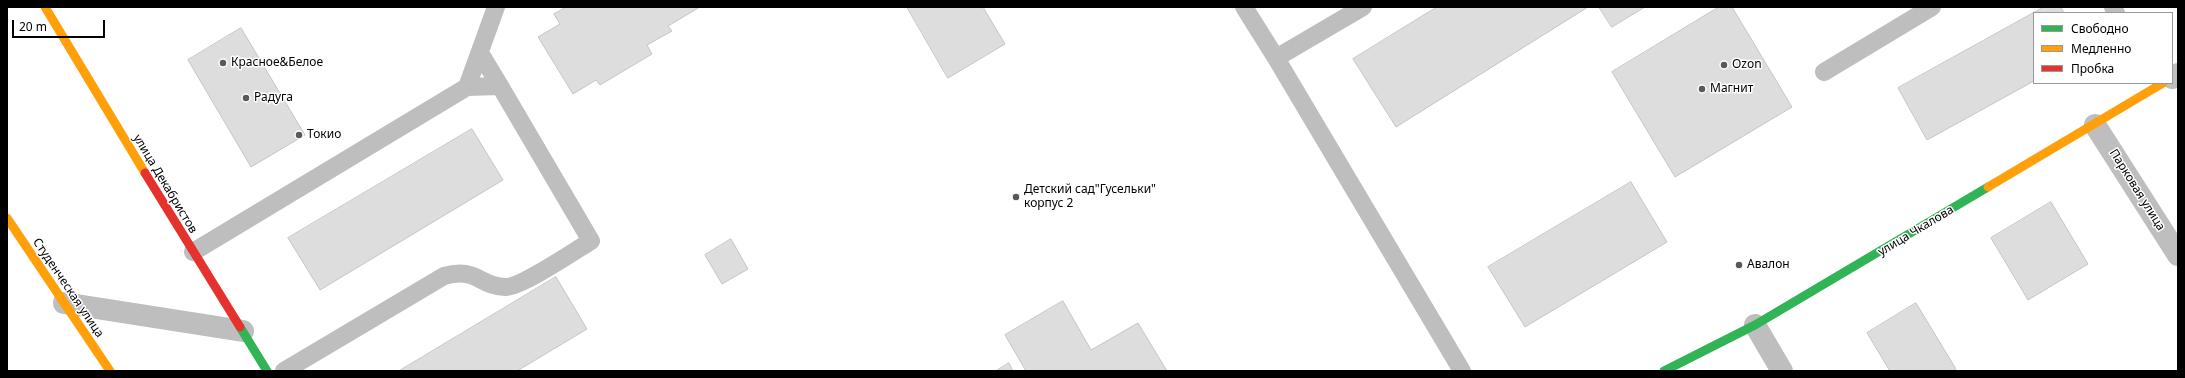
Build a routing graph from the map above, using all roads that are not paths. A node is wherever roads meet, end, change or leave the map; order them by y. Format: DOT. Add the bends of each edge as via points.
graph roads {
  1 [pos="45,7"];
  2 [pos="496,7"];
  3 [pos="1244,7"];
  4 [pos="1363,7"];
  5 [pos="1932,7"];
  6 [pos="480,53"];
  7 [pos="1276,58"];
  8 [pos="1824,72"];
  9 [pos="2161,84"];
  10 [pos="500,86"];
  11 [pos="467,87"];
  12 [pos="2095,125"];
  13 [pos="7,218"];
  14 [pos="192,252"];
  15 [pos="2178,255"];
  16 [pos="64,303"];
  17 [pos="1755,325"];
  18 [pos="243,331"];
  19 [pos="110,371"];
  20 [pos="267,371"];
  21 [pos="284,371"];
  22 [pos="1462,371"];
  23 [pos="1664,371"];
  24 [pos="1782,371"];
  1 -- 14 [label="street, улица Декабристов"];
  2 -- 6 [label="lane"];
  3 -- 7 [label="lane"];
  4 -- 7 [label="lane"];
  5 -- 8 [label="lane"];
  6 -- 10 [label="lane"];
  6 -- 11 [label="lane"];
  7 -- 22 [label="lane"];
  9 -- 12 [label="street, улица Чкалова"];
  10 -- 11 [label="lane"];
  10 -- 21 [label="lane" via="592,241 508,287 496,286 469,273 456,272 444,276"];
  11 -- 14 [label="lane"];
  12 -- 15 [label="street, Парковая улица"];
  12 -- 17 [label="street, улица Чкалова"];
  13 -- 16 [label="street, Студенческая улица"];
  14 -- 18 [label="street, улица Декабристов"];
  16 -- 18 [label="street"];
  16 -- 19 [label="street, Студенческая улица"];
  17 -- 23 [label="street, улица Чкалова"];
  17 -- 24 [label="street"];
  18 -- 20 [label="street, улица Декабристов"];
}
